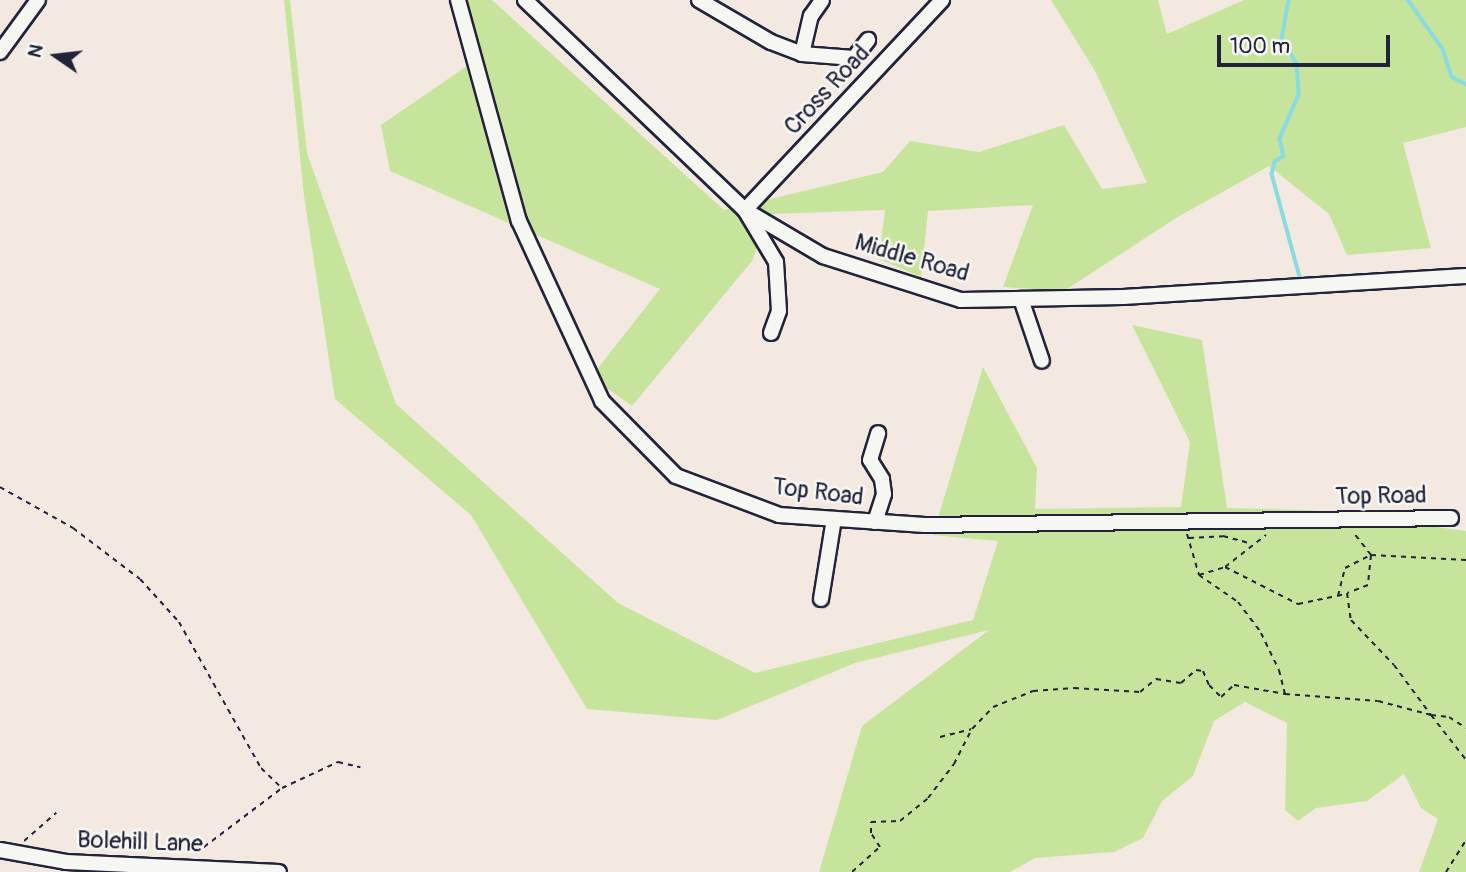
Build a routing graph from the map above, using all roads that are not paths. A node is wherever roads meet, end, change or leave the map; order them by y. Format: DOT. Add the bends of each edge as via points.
graph roads {
  1 [pos="37,0"];
  2 [pos="458,0"];
  3 [pos="525,0"];
  4 [pos="699,0"];
  5 [pos="822,0"];
  6 [pos="942,0"];
  7 [pos="868,40"];
  8 [pos="0,52"];
  9 [pos="802,54"];
  10 [pos="745,210"];
  11 [pos="1466,276"];
  12 [pos="1021,299"];
  13 [pos="771,333"];
  14 [pos="1042,361"];
  15 [pos="878,433"];
  16 [pos="1451,517"];
  17 [pos="834,519"];
  18 [pos="875,522"];
  19 [pos="821,599"];
  20 [pos="4,852"];
  21 [pos="279,872"];
  1 -- 8 [label="street"];
  2 -- 17 [label="street, Top Road" via="519,221 602,401 676,476 779,515"];
  3 -- 10 [label="street, Middle Road"];
  4 -- 9 [label="street" via="771,43"];
  5 -- 9 [label="street" via="811,16"];
  6 -- 10 [label="street, Cross Road"];
  7 -- 9 [label="street" via="854,58"];
  10 -- 12 [label="street, Middle Road" via="823,256 961,300"];
  10 -- 13 [label="street" via="776,261 779,311"];
  11 -- 12 [label="street, Middle Road"];
  12 -- 14 [label="street"];
  15 -- 18 [label="street" via="870,460 882,479 884,494"];
  16 -- 18 [label="street, Top Road"];
  17 -- 18 [label="street, Top Road"];
  17 -- 19 [label="street"];
  20 -- 21 [label="street, Bolehill Lane" via="66,862"];
}
